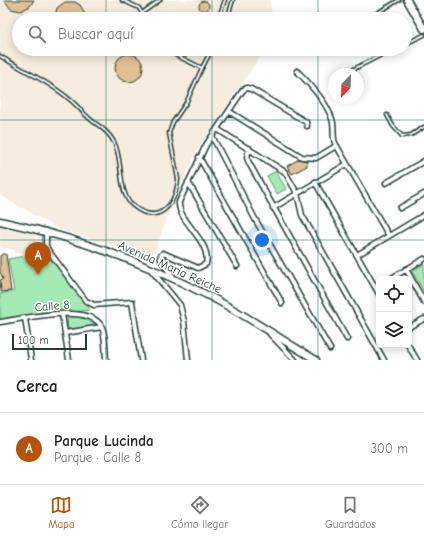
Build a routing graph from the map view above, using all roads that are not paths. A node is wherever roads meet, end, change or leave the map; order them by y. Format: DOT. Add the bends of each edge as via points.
graph roads {
  1 [pos="122,0"];
  2 [pos="160,0"];
  3 [pos="225,0"];
  4 [pos="233,0"];
  5 [pos="399,0"];
  6 [pos="407,0"];
  7 [pos="141,12"];
  8 [pos="143,12"];
  9 [pos="221,12"];
  10 [pos="229,12"];
  11 [pos="379,12"];
  12 [pos="424,29"];
  13 [pos="424,36"];
  14 [pos="412,41"];
  15 [pos="0,56"];
  16 [pos="177,56"];
  17 [pos="208,56"];
  18 [pos="379,56"];
  19 [pos="202,68"];
  20 [pos="356,68"];
  21 [pos="297,71"];
  22 [pos="230,112"];
  23 [pos="387,115"];
  24 [pos="307,126"];
  25 [pos="424,127"];
  26 [pos="217,129"];
  27 [pos="212,136"];
  28 [pos="336,146"];
  29 [pos="249,148"];
  30 [pos="199,157"];
  31 [pos="424,161"];
  32 [pos="347,164"];
  33 [pos="188,182"];
  34 [pos="315,182"];
  35 [pos="386,183"];
  36 [pos="297,193"];
  37 [pos="424,194"];
  38 [pos="273,208"];
  39 [pos="400,208"];
  40 [pos="424,215"];
  41 [pos="1,221"];
  42 [pos="46,231"];
  43 [pos="389,236"];
  44 [pos="357,255"];
  45 [pos="424,259"];
  46 [pos="236,266"];
  47 [pos="406,269"];
  48 [pos="152,270"];
  49 [pos="395,276"];
  50 [pos="175,280"];
  51 [pos="376,284"];
  52 [pos="424,302"];
  53 [pos="282,303"];
  54 [pos="62,314"];
  55 [pos="25,318"];
  56 [pos="424,318"];
  57 [pos="0,322"];
  58 [pos="412,325"];
  59 [pos="102,327"];
  60 [pos="265,329"];
  61 [pos="65,332"];
  62 [pos="347,339"];
  63 [pos="410,348"];
  64 [pos="330,349"];
  65 [pos="31,360"];
  66 [pos="69,360"];
  67 [pos="106,360"];
  68 [pos="141,360"];
  69 [pos="188,360"];
  70 [pos="295,360"];
  71 [pos="316,360"];
  72 [pos="384,360"];
  73 [pos="417,360"];
  1 -- 7 [label="lane" via="134,5"];
  2 -- 8 [label="lane"];
  3 -- 9 [label="lane"];
  4 -- 10 [label="lane"];
  5 -- 11 [label="lane"];
  6 -- 12 [label="main road"];
  13 -- 14 [label="lane"];
  15 -- 19 [label="lane" via="68,98 104,129 115,144 126,196 131,205 148,213 159,214 168,208 178,186 170,128 186,103"];
  16 -- 19 [label="lane"];
  17 -- 19 [label="lane"];
  18 -- 20 [label="lane"];
  21 -- 28 [label="street" via="330,114"];
  22 -- 24 [label="street" via="246,88 306,122"];
  22 -- 26 [label="street"];
  22 -- 28 [label="street" via="302,157 316,158"];
  23 -- 25 [label="lane" via="402,136 411,135"];
  26 -- 27 [label="street"];
  26 -- 29 [label="street"];
  27 -- 30 [label="street"];
  27 -- 64 [label="street" via="255,218"];
  28 -- 32 [label="street"];
  29 -- 36 [label="street" via="285,172"];
  29 -- 38 [label="street" via="247,158"];
  30 -- 33 [label="street"];
  30 -- 53 [label="street"];
  31 -- 35 [label="street"];
  32 -- 34 [label="street"];
  32 -- 43 [label="street"];
  33 -- 46 [label="street"];
  33 -- 50 [label="street" via="179,206 205,250 207,260 203,267 198,268 167,253 161,254 160,260"];
  34 -- 36 [label="street"];
  34 -- 44 [label="street"];
  36 -- 38 [label="street"];
  36 -- 72 [label="street" via="302,215"];
  37 -- 39 [label="street"];
  38 -- 62 [label="street"];
  40 -- 43 [label="street"];
  41 -- 42 [label="main road, Avenida María Reiche"];
  42 -- 48 [label="main road, Avenida María Reiche" via="107,251"];
  42 -- 68 [label="street" via="46,246 86,301 94,305 132,302"];
  43 -- 44 [label="street"];
  44 -- 51 [label="street"];
  45 -- 47 [label="street"];
  47 -- 49 [label="street"];
  47 -- 52 [label="street"];
  48 -- 50 [label="main road, Avenida María Reiche"];
  48 -- 69 [label="street" via="180,305"];
  50 -- 60 [label="main road, Avenida María Reiche" via="209,296"];
  54 -- 55 [label="street, Calle 8"];
  54 -- 59 [label="street, Calle 8" via="90,316"];
  54 -- 61 [label="street"];
  55 -- 57 [label="street, Calle 8"];
  55 -- 65 [label="street"];
  56 -- 58 [label="street"];
  59 -- 61 [label="street"];
  59 -- 67 [label="street"];
  60 -- 70 [label="street"];
  60 -- 71 [label="main road, Avenida María Reiche"];
  61 -- 66 [label="street"];
  63 -- 73 [label="street"];
}
